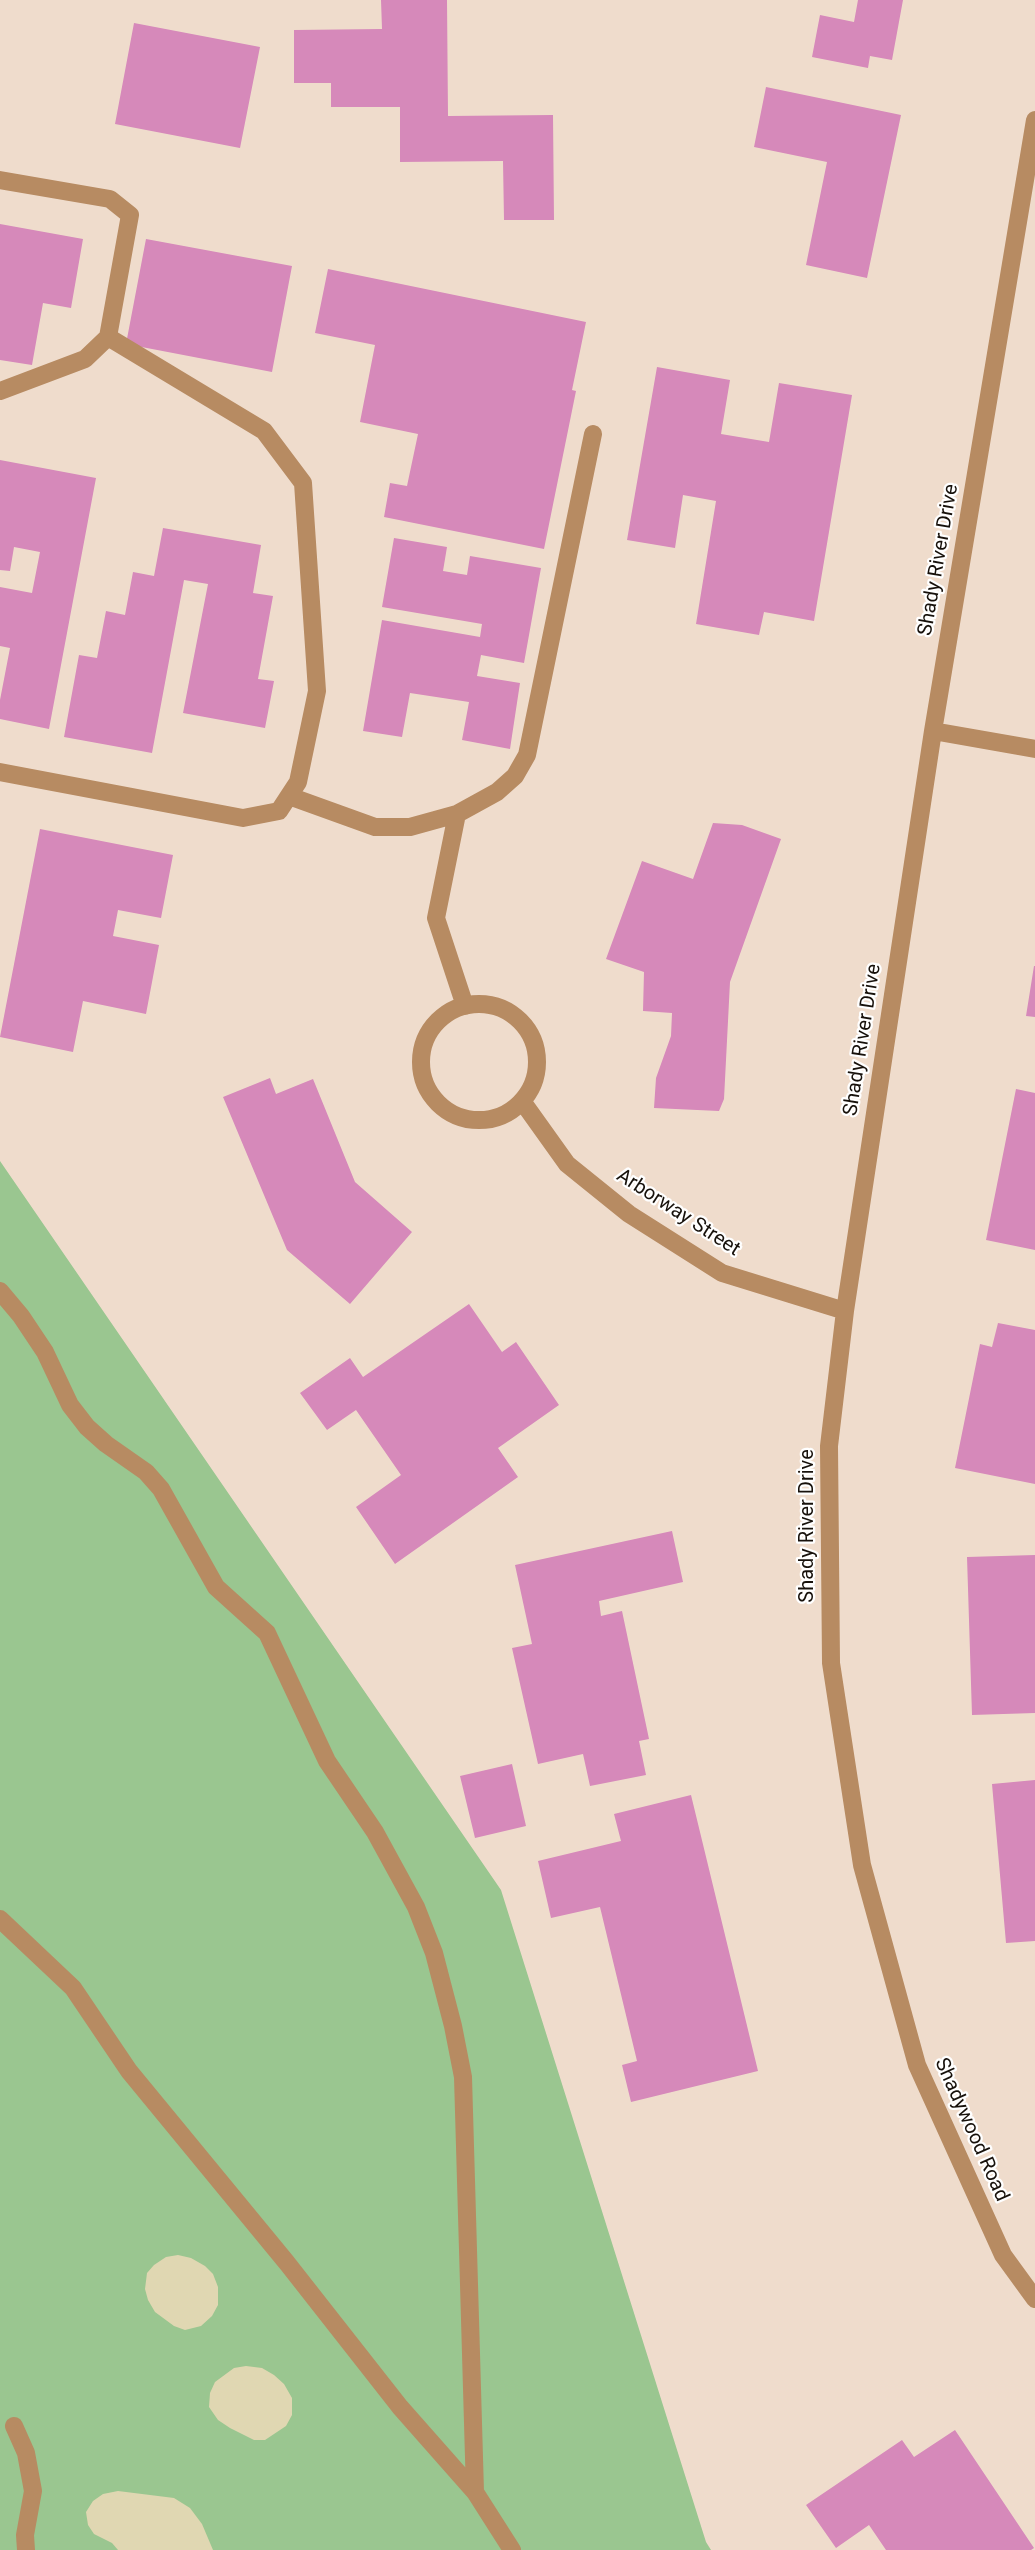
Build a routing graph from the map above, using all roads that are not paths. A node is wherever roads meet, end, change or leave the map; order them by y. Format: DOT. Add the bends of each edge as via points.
graph roads {
  1 [pos="1035,120"];
  2 [pos="0,180"];
  3 [pos="108,337"];
  4 [pos="0,391"];
  5 [pos="593,434"];
  6 [pos="933,730"];
  7 [pos="1035,749"];
  8 [pos="0,772"];
  9 [pos="289,796"];
  10 [pos="457,814"];
  11 [pos="465,1006"];
  12 [pos="522,1101"];
  13 [pos="0,1290"];
  14 [pos="845,1311"];
  15 [pos="0,1919"];
  16 [pos="890,1969"];
  17 [pos="1035,2300"];
  18 [pos="14,2426"];
  19 [pos="475,2492"];
  20 [pos="26,2550"];
  21 [pos="512,2550"];
  1 -- 6 [label="street, Shady River Drive"];
  2 -- 3 [label="street" via="110,199 130,215"];
  3 -- 4 [label="street" via="85,359"];
  3 -- 9 [label="street" via="264,431 303,483 317,691 298,782"];
  5 -- 10 [label="street" via="527,755 515,776 497,792"];
  6 -- 7 [label="street"];
  6 -- 14 [label="street, Shady River Drive"];
  8 -- 9 [label="street" via="243,818 279,811"];
  9 -- 10 [label="street" via="375,827 410,827"];
  10 -- 11 [label="street" via="436,918"];
  11 -- 12 [label="street" via="496,1006 527,1029 535,1046 537,1066"];
  11 -- 12 [label="street" via="441,1017 429,1032 422,1050 427,1087 437,1103 453,1114 471,1119 507,1113"];
  12 -- 14 [label="street, Arborway Street" via="567,1164 629,1214 722,1273"];
  13 -- 19 [label="street" via="45,1352 70,1405 87,1427 146,1472 161,1489 216,1587 267,1633 327,1761 375,1832 416,1907 434,1953 463,2078"];
  14 -- 16 [label="street, Shady River Drive" via="829,1446 831,1664 862,1865"];
  15 -- 19 [label="street" via="73,1988 129,2071 400,2407"];
  16 -- 17 [label="street, Shadywood Road" via="916,2066 1003,2255"];
  18 -- 20 [label="street" via="26,2453 33,2491"];
  19 -- 21 [label="street"];
}
